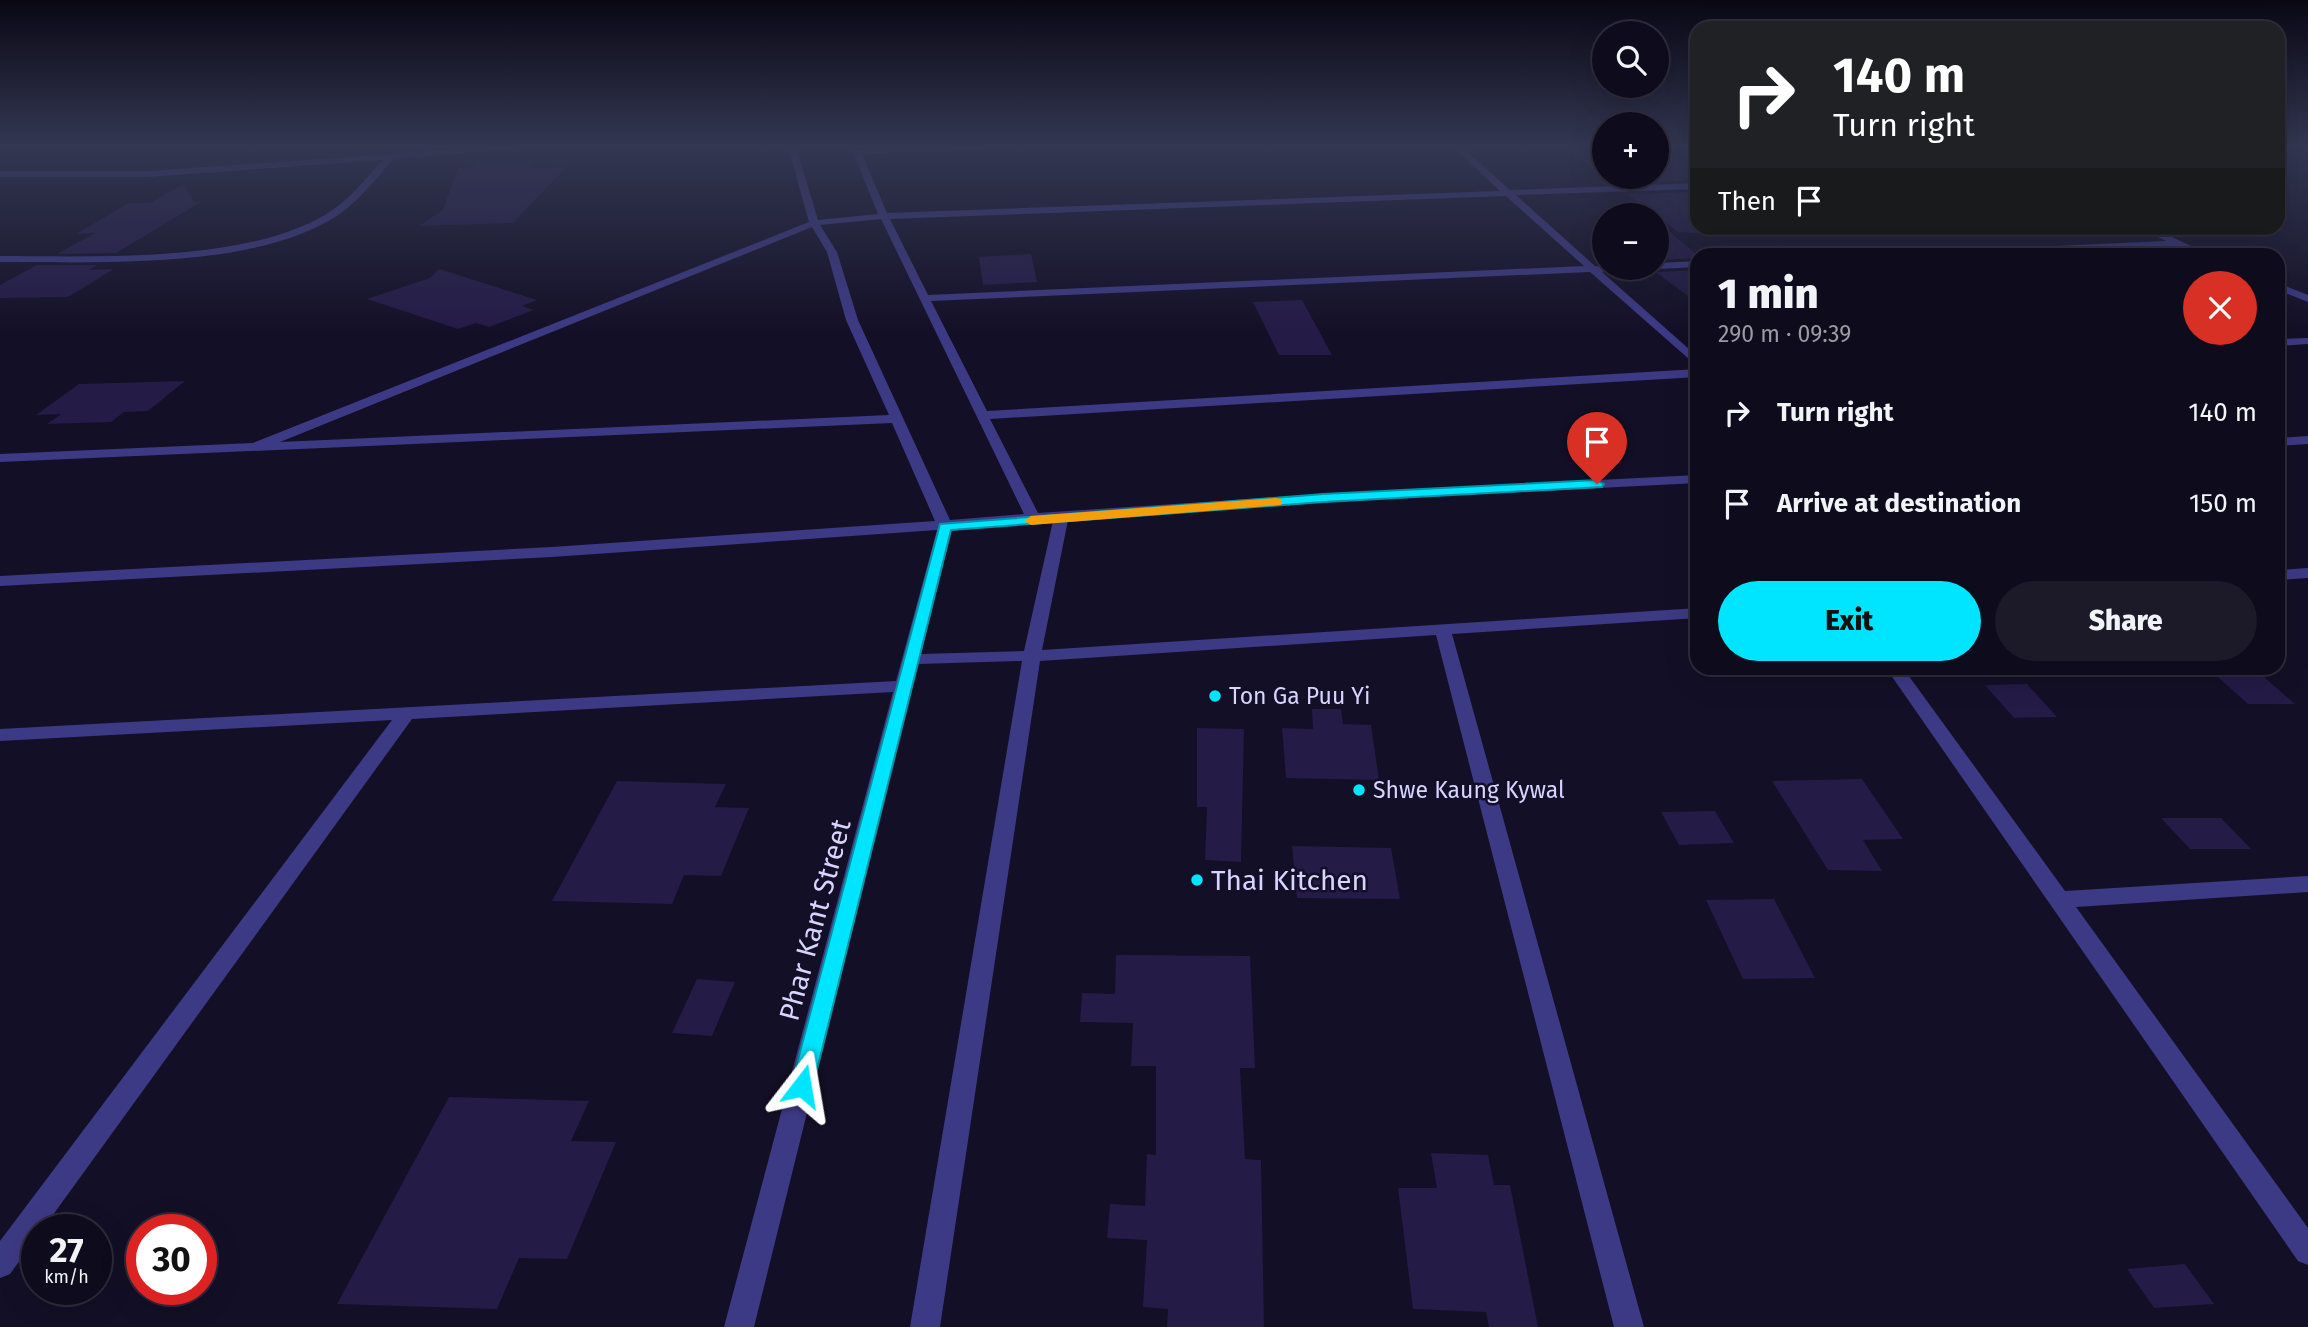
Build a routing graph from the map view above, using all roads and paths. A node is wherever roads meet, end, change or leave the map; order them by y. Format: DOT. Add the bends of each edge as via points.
graph roads {
  1 [pos="339,209"];
  2 [pos="810,209"];
  3 [pos="881,209"];
  4 [pos="1076,209"];
  5 [pos="1525,209"];
  6 [pos="884,216"];
  7 [pos="814,223"];
  8 [pos="2162,235"];
  9 [pos="2181,243"];
  10 [pos="2073,248"];
  11 [pos="2191,248"];
  12 [pos="0,259"];
  13 [pos="1690,264"];
  14 [pos="1669,265"];
  15 [pos="1592,267"];
  16 [pos="1592,269"];
  17 [pos="1606,280"];
  18 [pos="2285,289"];
  19 [pos="926,298"];
  20 [pos="2308,299"];
  21 [pos="2308,341"];
  22 [pos="2285,343"];
  23 [pos="1690,357"];
  24 [pos="1690,373"];
  25 [pos="985,415"];
  26 [pos="895,419"];
  27 [pos="2308,440"];
  28 [pos="2285,442"];
  29 [pos="255,447"];
  30 [pos="0,458"];
  31 [pos="1690,478"];
  32 [pos="1061,518"];
  33 [pos="1034,520"];
  34 [pos="945,526"];
  35 [pos="2308,573"];
  36 [pos="2285,575"];
  37 [pos="0,581"];
  38 [pos="1690,614"];
  39 [pos="1443,631"];
  40 [pos="1032,656"];
  41 [pos="913,659"];
  42 [pos="1899,675"];
  43 [pos="906,685"];
  44 [pos="408,711"];
  45 [pos="0,735"];
  46 [pos="2308,884"];
  47 [pos="2058,900"];
  48 [pos="2308,1251"];
  49 [pos="0,1264"];
  50 [pos="739,1327"];
  51 [pos="925,1327"];
  52 [pos="1629,1327"];
  1 -- 12 [label="street" via="298,231 236,247 96,258"];
  2 -- 7 [label="street"];
  3 -- 6 [label="street"];
  4 -- 6 [label="street"];
  5 -- 15 [label="street"];
  6 -- 7 [label="street"];
  6 -- 19 [label="street"];
  7 -- 26 [label="street" via="832,252 852,320"];
  7 -- 29 [label="street"];
  8 -- 9 [label="street"];
  9 -- 10 [label="street"];
  9 -- 11 [label="street"];
  13 -- 14 [label="street"];
  16 -- 19 [label="street"];
  17 -- 23 [label="street"];
  18 -- 20 [label="street"];
  19 -- 25 [label="street"];
  21 -- 22 [label="street"];
  24 -- 25 [label="street"];
  25 -- 33 [label="street"];
  26 -- 29 [label="street"];
  26 -- 34 [label="street"];
  27 -- 28 [label="street"];
  29 -- 30 [label="street"];
  31 -- 32 [label="street" via="1323,498"];
  32 -- 33 [label="street"];
  32 -- 40 [label="street"];
  33 -- 34 [label="street"];
  34 -- 37 [label="street"];
  34 -- 41 [label="street, Phar Kant Street"];
  35 -- 36 [label="street"];
  38 -- 39 [label="street"];
  39 -- 40 [label="street"];
  39 -- 52 [label="street"];
  40 -- 41 [label="street"];
  40 -- 51 [label="street"];
  41 -- 43 [label="street, Phar Kant Street"];
  42 -- 47 [label="street"];
  43 -- 44 [label="street"];
  43 -- 50 [label="street, Phar Kant Street"];
  44 -- 45 [label="street"];
  44 -- 49 [label="street"];
  46 -- 47 [label="street"];
  47 -- 48 [label="street"];
}
